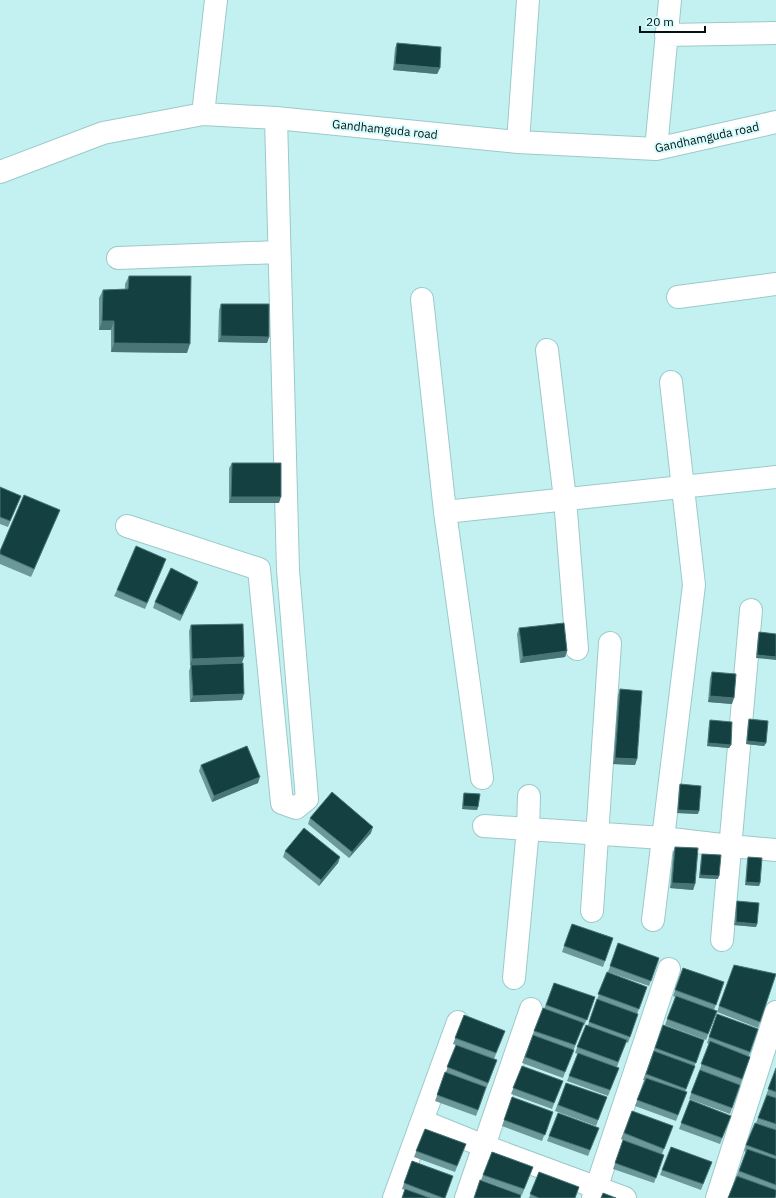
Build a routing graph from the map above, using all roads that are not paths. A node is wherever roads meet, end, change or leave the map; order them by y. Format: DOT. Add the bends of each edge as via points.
graph roads {
  1 [pos="216,0"];
  2 [pos="528,0"];
  3 [pos="670,0"];
  4 [pos="776,33"];
  5 [pos="666,35"];
  6 [pos="203,114"];
  7 [pos="276,118"];
  8 [pos="776,122"];
  9 [pos="518,142"];
  10 [pos="656,149"];
  11 [pos="0,172"];
  12 [pos="279,252"];
  13 [pos="118,258"];
  14 [pos="776,284"];
  15 [pos="678,297"];
  16 [pos="422,299"];
  17 [pos="547,350"];
  18 [pos="671,382"];
  19 [pos="776,477"];
  20 [pos="683,487"];
  21 [pos="565,499"];
  22 [pos="445,512"];
  23 [pos="127,526"];
  24 [pos="259,569"];
  25 [pos="288,570"];
  26 [pos="751,610"];
  27 [pos="610,643"];
  28 [pos="577,649"];
  29 [pos="482,778"];
  30 [pos="529,796"];
  31 [pos="484,826"];
  32 [pos="528,829"];
  33 [pos="597,833"];
  34 [pos="663,838"];
  35 [pos="730,846"];
  36 [pos="776,850"];
  37 [pos="592,911"];
  38 [pos="653,920"];
  39 [pos="722,940"];
  40 [pos="669,969"];
  41 [pos="514,978"];
  42 [pos="531,1009"];
  43 [pos="776,1012"];
  44 [pos="458,1022"];
  45 [pos="422,1121"];
  46 [pos="484,1146"];
  47 [pos="594,1193"];
  48 [pos="394,1198"];
  49 [pos="466,1198"];
  50 [pos="624,1198"];
  51 [pos="717,1198"];
  1 -- 6 [label="street"];
  2 -- 9 [label="street"];
  3 -- 5 [label="street"];
  4 -- 5 [label="street"];
  5 -- 10 [label="street"];
  6 -- 7 [label="street, Gandhamguda road"];
  6 -- 11 [label="street, Gandhamguda road" via="103,133"];
  7 -- 9 [label="street, Gandhamguda road"];
  7 -- 12 [label="street"];
  8 -- 10 [label="street, Gandhamguda road"];
  9 -- 10 [label="street, Gandhamguda road"];
  12 -- 13 [label="street"];
  12 -- 25 [label="street"];
  14 -- 15 [label="street"];
  16 -- 22 [label="street"];
  17 -- 21 [label="street"];
  18 -- 20 [label="street"];
  19 -- 20 [label="street"];
  20 -- 21 [label="street"];
  20 -- 34 [label="street" via="694,585"];
  21 -- 22 [label="street"];
  21 -- 28 [label="street"];
  22 -- 29 [label="street"];
  23 -- 24 [label="street"];
  24 -- 25 [label="street"];
  24 -- 25 [label="street" via="282,803 296,808 307,799"];
  26 -- 35 [label="street"];
  27 -- 33 [label="street"];
  30 -- 32 [label="street"];
  31 -- 32 [label="street"];
  32 -- 33 [label="street"];
  32 -- 41 [label="street"];
  33 -- 34 [label="street"];
  33 -- 37 [label="street"];
  34 -- 35 [label="street"];
  34 -- 38 [label="street"];
  35 -- 36 [label="street"];
  35 -- 39 [label="street"];
  40 -- 47 [label="street"];
  42 -- 46 [label="street"];
  43 -- 51 [label="street"];
  44 -- 45 [label="street"];
  45 -- 46 [label="street"];
  45 -- 48 [label="street"];
  46 -- 47 [label="street"];
  46 -- 49 [label="street"];
  47 -- 50 [label="street"];
}
